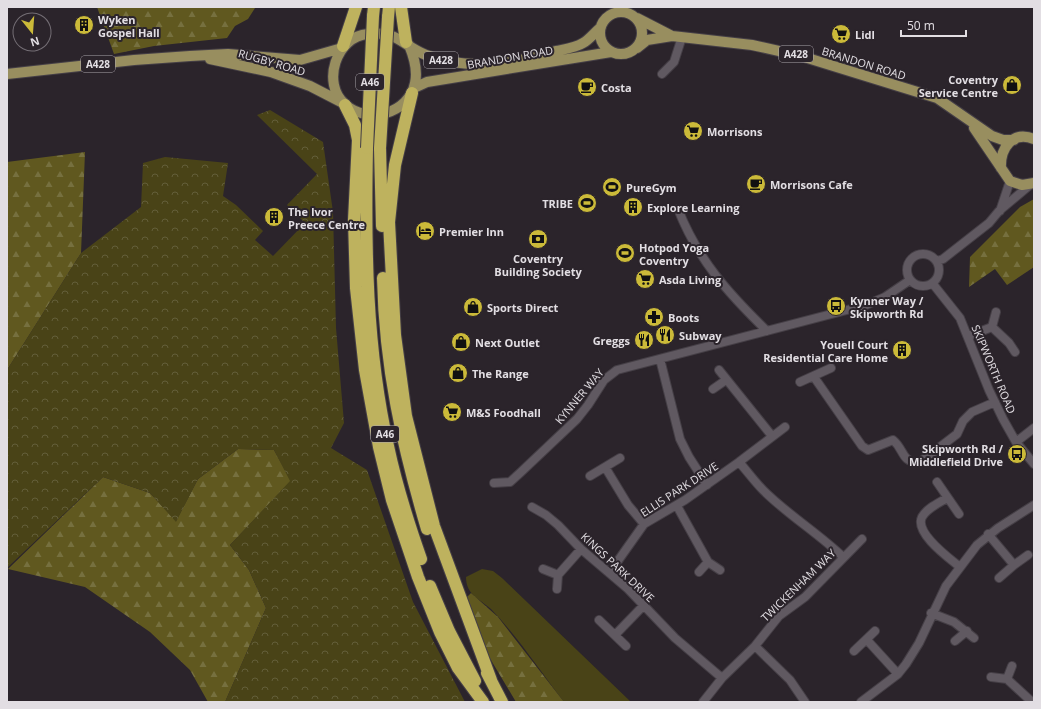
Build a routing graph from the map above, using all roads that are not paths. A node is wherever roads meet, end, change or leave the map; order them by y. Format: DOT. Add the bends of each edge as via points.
graph roads {
  1 [pos="356,7"];
  2 [pos="401,7"];
  3 [pos="374,11"];
  4 [pos="389,12"];
  5 [pos="636,17"];
  6 [pos="601,28"];
  7 [pos="677,37"];
  8 [pos="408,44"];
  9 [pos="342,47"];
  10 [pos="637,48"];
  11 [pos="611,52"];
  12 [pos="190,56"];
  13 [pos="7,74"];
  14 [pos="662,74"];
  15 [pos="413,90"];
  16 [pos="344,104"];
  17 [pos="969,122"];
  18 [pos="1033,136"];
  19 [pos="1014,140"];
  20 [pos="1001,168"];
  21 [pos="1010,181"];
  22 [pos="1032,184"];
  23 [pos="678,209"];
  24 [pos="999,211"];
  25 [pos="937,261"];
  26 [pos="910,280"];
  27 [pos="933,284"];
  28 [pos="996,312"];
  29 [pos="992,327"];
  30 [pos="767,331"];
  31 [pos="969,336"];
  32 [pos="1015,352"];
  33 [pos="660,359"];
  34 [pos="831,368"];
  35 [pos="719,370"];
  36 [pos="814,377"];
  37 [pos="726,380"];
  38 [pos="800,382"];
  39 [pos="713,389"];
  40 [pos="995,402"];
  41 [pos="785,426"];
  42 [pos="1034,428"];
  43 [pos="772,436"];
  44 [pos="1016,442"];
  45 [pos="620,458"];
  46 [pos="739,462"];
  47 [pos="1034,464"];
  48 [pos="605,466"];
  49 [pos="590,476"];
  50 [pos="937,482"];
  51 [pos="494,483"];
  52 [pos="707,485"];
  53 [pos="947,498"];
  54 [pos="1034,505"];
  55 [pos="677,506"];
  56 [pos="532,507"];
  57 [pos="959,514"];
  58 [pos="644,524"];
  59 [pos="988,534"];
  60 [pos="862,539"];
  61 [pos="581,549"];
  62 [pos="1028,555"];
  63 [pos="843,557"];
  64 [pos="708,562"];
  65 [pos="1014,565"];
  66 [pos="960,567"];
  67 [pos="543,569"];
  68 [pos="720,570"];
  69 [pos="610,572"];
  70 [pos="699,572"];
  71 [pos="558,575"];
  72 [pos="1000,578"];
  73 [pos="557,588"];
  74 [pos="644,605"];
  75 [pos="932,613"];
  76 [pos="599,620"];
  77 [pos="875,631"];
  78 [pos="967,631"];
  79 [pos="615,635"];
  80 [pos="974,638"];
  81 [pos="866,640"];
  82 [pos="955,641"];
  83 [pos="626,646"];
  84 [pos="755,646"];
  85 [pos="854,651"];
  86 [pos="1012,666"];
  87 [pos="898,674"];
  88 [pos="990,677"];
  89 [pos="722,678"];
  90 [pos="1007,679"];
  91 [pos="491,680"];
  92 [pos="484,702"];
  93 [pos="502,702"];
  94 [pos="703,702"];
  95 [pos="805,702"];
  96 [pos="861,702"];
  97 [pos="1032,702"];
  1 -- 9 [label="highway"];
  2 -- 8 [label="highway"];
  3 -- 92 [label="highway, A46, bridge" via="367,148 367,286 375,369 387,445 398,490 426,574 450,632"];
  4 -- 91 [label="highway, A46, bridge" via="380,148 384,295 389,364 398,421 427,531 464,625"];
  5 -- 6 [label="main road" via="617,12 608,17"];
  5 -- 7 [label="main road, BRANDON ROAD / A428"];
  5 -- 10 [label="main road" via="643,32"];
  6 -- 8 [label="main road, BRANDON ROAD / A428" via="583,43 536,57 476,65 448,62 424,54"];
  6 -- 11 [label="main road" via="602,43"];
  7 -- 10 [label="main road, BRANDON ROAD / A428" via="647,40"];
  7 -- 14 [label="street" via="674,62"];
  7 -- 17 [label="main road, BRANDON ROAD / A428" via="752,45 806,57 937,98"];
  8 -- 9 [label="main road" via="382,33 365,34 352,39"];
  8 -- 15 [label="main road" via="416,70"];
  9 -- 12 [label="main road, RUGBY ROAD / A428" via="300,60 228,54"];
  9 -- 16 [label="main road" via="334,67 334,81 337,93"];
  10 -- 11 [label="main road" via="626,54"];
  11 -- 15 [label="main road, BRANDON ROAD / A428" via="427,82"];
  12 -- 13 [label="main road, RUGBY ROAD / A428"];
  12 -- 16 [label="main road, RUGBY ROAD / A428" via="271,72 310,86"];
  15 -- 16 [label="main road" via="398,108 377,115 364,114"];
  15 -- 91 [label="highway" via="395,165 389,222 395,335 406,416 434,526"];
  16 -- 92 [label="highway" via="355,125 358,140 354,220 356,288 365,370 378,447 413,563 440,632 458,668"];
  17 -- 19 [label="main road, BRANDON ROAD / A428" via="992,136"];
  17 -- 20 [label="main road, BRANDON ROAD / A428"];
  18 -- 19 [label="main road, A428"];
  19 -- 20 [label="main road" via="1003,151"];
  20 -- 21 [label="main road, A428"];
  21 -- 22 [label="main road" via="1016,184"];
  21 -- 24 [label="street"];
  22 -- 24 [label="street"];
  23 -- 30 [label="street" via="704,262 739,304"];
  24 -- 25 [label="street" via="990,223"];
  25 -- 26 [label="street" via="926,254 914,257 907,269"];
  25 -- 27 [label="street" via="940,272"];
  26 -- 27 [label="street" via="921,286"];
  26 -- 30 [label="street, KYNNER WAY" via="885,297 866,305"];
  27 -- 31 [label="street, SKIPWORTH ROAD" via="960,318"];
  28 -- 29 [label="street"];
  29 -- 31 [label="street"];
  29 -- 32 [label="street"];
  30 -- 33 [label="street, KYNNER WAY"];
  31 -- 40 [label="street, SKIPWORTH ROAD"];
  33 -- 51 [label="street, KYNNER WAY" via="623,367 610,374 577,419 540,454 510,482"];
  33 -- 52 [label="street" via="680,439"];
  34 -- 36 [label="street"];
  35 -- 37 [label="street"];
  36 -- 38 [label="street"];
  36 -- 40 [label="street" via="862,446 868,450 894,440 905,459 911,462 919,463 942,447 957,434 962,421 972,412"];
  37 -- 39 [label="street"];
  37 -- 43 [label="street"];
  40 -- 44 [label="street, SKIPWORTH ROAD"];
  41 -- 43 [label="street, ELLIS PARK DRIVE"];
  42 -- 44 [label="street"];
  43 -- 46 [label="street, ELLIS PARK DRIVE"];
  44 -- 47 [label="street, SKIPWORTH ROAD"];
  45 -- 48 [label="street"];
  46 -- 52 [label="street, ELLIS PARK DRIVE"];
  46 -- 63 [label="street" via="763,490 820,535"];
  48 -- 49 [label="street"];
  48 -- 58 [label="street" via="628,505"];
  50 -- 53 [label="street"];
  52 -- 55 [label="street, ELLIS PARK DRIVE"];
  53 -- 57 [label="street"];
  53 -- 66 [label="street" via="927,511 922,517 921,525 925,535"];
  54 -- 59 [label="street"];
  55 -- 58 [label="street, ELLIS PARK DRIVE"];
  55 -- 64 [label="street"];
  56 -- 61 [label="street, KINGS PARK DRIVE" via="546,514"];
  58 -- 69 [label="street, ELLIS PARK DRIVE"];
  59 -- 65 [label="street"];
  59 -- 66 [label="street"];
  60 -- 63 [label="street, TWICKENHAM WAY"];
  61 -- 69 [label="street, KINGS PARK DRIVE"];
  61 -- 71 [label="street"];
  62 -- 65 [label="street"];
  63 -- 84 [label="street, TWICKENHAM WAY" via="805,597 779,616"];
  64 -- 68 [label="street"];
  64 -- 70 [label="street"];
  65 -- 72 [label="street"];
  66 -- 75 [label="street" via="946,586"];
  67 -- 71 [label="street"];
  69 -- 74 [label="street, KINGS PARK DRIVE"];
  71 -- 73 [label="street"];
  74 -- 79 [label="street"];
  74 -- 89 [label="street, KINGS PARK DRIVE" via="675,638"];
  75 -- 78 [label="street" via="954,622"];
  75 -- 87 [label="street" via="913,654"];
  76 -- 79 [label="street"];
  77 -- 81 [label="street"];
  78 -- 80 [label="street"];
  78 -- 82 [label="street"];
  79 -- 83 [label="street"];
  81 -- 85 [label="street"];
  81 -- 87 [label="street"];
  84 -- 89 [label="street, TWICKENHAM WAY"];
  84 -- 95 [label="street" via="790,680"];
  86 -- 90 [label="street"];
  87 -- 96 [label="street"];
  88 -- 90 [label="street"];
  89 -- 94 [label="street, TWICKENHAM WAY"];
  90 -- 97 [label="street"];
  91 -- 93 [label="highway, A46"];
}
